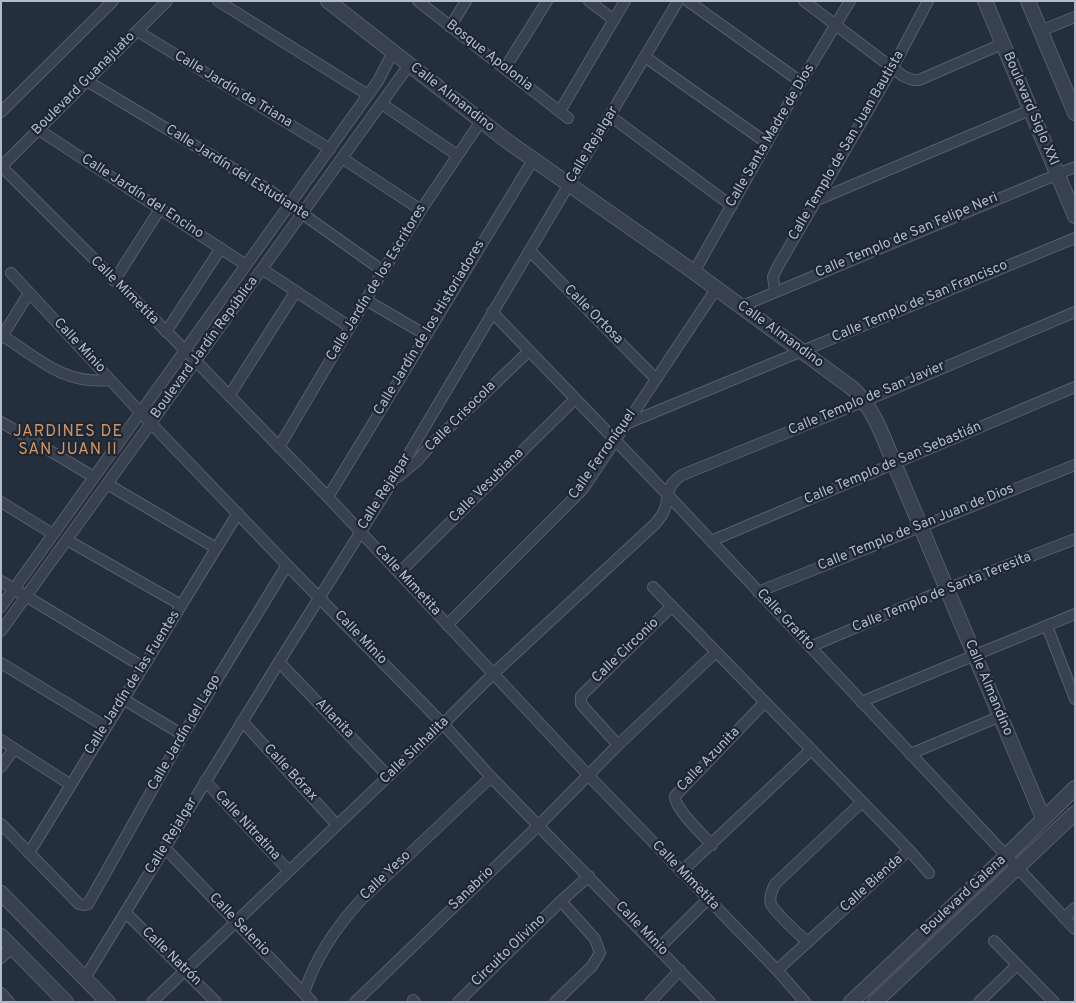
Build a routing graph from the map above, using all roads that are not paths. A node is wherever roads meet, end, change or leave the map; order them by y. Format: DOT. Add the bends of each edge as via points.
graph roads {
  1 [pos="113,1"];
  2 [pos="167,1"];
  3 [pos="218,1"];
  4 [pos="328,1"];
  5 [pos="418,1"];
  6 [pos="466,1"];
  7 [pos="547,1"];
  8 [pos="589,1"];
  9 [pos="625,1"];
  10 [pos="678,1"];
  11 [pos="688,1"];
  12 [pos="804,1"];
  13 [pos="850,1"];
  14 [pos="928,1"];
  15 [pos="985,1"];
  16 [pos="1028,1"];
  17 [pos="1075,17"];
  18 [pos="614,20"];
  19 [pos="836,25"];
  20 [pos="450,26"];
  21 [pos="137,31"];
  22 [pos="1040,31"];
  23 [pos="1002,44"];
  24 [pos="393,52"];
  25 [pos="645,57"];
  26 [pos="410,65"];
  27 [pos="505,68"];
  28 [pos="892,69"];
  29 [pos="88,81"];
  30 [pos="801,82"];
  31 [pos="1071,93"];
  32 [pos="368,95"];
  33 [pos="382,104"];
  34 [pos="1030,110"];
  35 [pos="1,112"];
  36 [pos="1075,113"];
  37 [pos="610,116"];
  38 [pos="480,121"];
  39 [pos="39,130"];
  40 [pos="767,143"];
  41 [pos="330,149"];
  42 [pos="457,155"];
  43 [pos="342,158"];
  44 [pos="533,160"];
  45 [pos="1,167"];
  46 [pos="1075,167"];
  47 [pos="1057,174"];
  48 [pos="569,185"];
  49 [pos="815,201"];
  50 [pos="290,204"];
  51 [pos="732,206"];
  52 [pos="160,209"];
  53 [pos="421,210"];
  54 [pos="302,212"];
  55 [pos="1075,216"];
  56 [pos="1075,238"];
  57 [pos="221,248"];
  58 [pos="530,251"];
  59 [pos="246,265"];
  60 [pos="262,268"];
  61 [pos="383,270"];
  62 [pos="694,272"];
  63 [pos="10,273"];
  64 [pos="114,281"];
  65 [pos="716,289"];
  66 [pos="296,291"];
  67 [pos="775,291"];
  68 [pos="29,293"];
  69 [pos="366,300"];
  70 [pos="740,307"];
  71 [pos="492,312"];
  72 [pos="1075,312"];
  73 [pos="350,327"];
  74 [pos="166,332"];
  75 [pos="426,335"];
  76 [pos="2,337"];
  77 [pos="184,350"];
  78 [pos="529,351"];
  79 [pos="802,352"];
  80 [pos="196,361"];
  81 [pos="110,380"];
  82 [pos="656,380"];
  83 [pos="1075,387"];
  84 [pos="230,396"];
  85 [pos="575,399"];
  86 [pos="865,401"];
  87 [pos="140,412"];
  88 [pos="1,422"];
  89 [pos="151,423"];
  90 [pos="626,424"];
  91 [pos="615,440"];
  92 [pos="279,447"];
  93 [pos="894,463"];
  94 [pos="1075,465"];
  95 [pos="94,477"];
  96 [pos="392,482"];
  97 [pos="108,484"];
  98 [pos="667,494"];
  99 [pos="328,497"];
  100 [pos="1,502"];
  101 [pos="238,513"];
  102 [pos="921,526"];
  103 [pos="360,531"];
  104 [pos="54,534"];
  105 [pos="1075,539"];
  106 [pos="67,540"];
  107 [pos="711,540"];
  108 [pos="216,548"];
  109 [pos="287,565"];
  110 [pos="399,573"];
  111 [pos="1,581"];
  112 [pos="653,587"];
  113 [pos="14,588"];
  114 [pos="946,589"];
  115 [pos="758,592"];
  116 [pos="27,596"];
  117 [pos="320,597"];
  118 [pos="181,605"];
  119 [pos="672,606"];
  120 [pos="1,607"];
  121 [pos="1075,614"];
  122 [pos="447,625"];
  123 [pos="1047,626"];
  124 [pos="1,631"];
  125 [pos="810,647"];
  126 [pos="716,652"];
  127 [pos="975,655"];
  128 [pos="279,662"];
  129 [pos="1,663"];
  130 [pos="143,667"];
  131 [pos="493,674"];
  132 [pos="124,699"];
  133 [pos="1075,699"];
  134 [pos="765,702"];
  135 [pos="861,702"];
  136 [pos="1001,716"];
  137 [pos="242,721"];
  138 [pos="443,724"];
  139 [pos="106,727"];
  140 [pos="183,736"];
  141 [pos="1,740"];
  142 [pos="618,744"];
  143 [pos="14,749"];
  144 [pos="811,750"];
  145 [pos="910,754"];
  146 [pos="1,767"];
  147 [pos="388,776"];
  148 [pos="589,776"];
  149 [pos="491,777"];
  150 [pos="206,781"];
  151 [pos="70,784"];
  152 [pos="1075,788"];
  153 [pos="862,802"];
  154 [pos="1075,813"];
  155 [pos="1043,818"];
  156 [pos="1,824"];
  157 [pos="337,825"];
  158 [pos="539,825"];
  159 [pos="712,845"];
  160 [pos="165,848"];
  161 [pos="909,850"];
  162 [pos="29,853"];
  163 [pos="1006,856"];
  164 [pos="1017,868"];
  165 [pos="289,871"];
  166 [pos="682,872"];
  167 [pos="929,873"];
  168 [pos="588,876"];
  169 [pos="1,893"];
  170 [pos="708,899"];
  171 [pos="561,900"];
  172 [pos="1075,908"];
  173 [pos="126,913"];
  174 [pos="1064,918"];
  175 [pos="236,922"];
  176 [pos="1075,929"];
  177 [pos="1,936"];
  178 [pos="994,941"];
  179 [pos="807,942"];
  180 [pos="12,947"];
  181 [pos="659,948"];
  182 [pos="1,958"];
  183 [pos="1017,965"];
  184 [pos="185,969"];
  185 [pos="680,970"];
  186 [pos="777,970"];
  187 [pos="85,978"];
  188 [pos="1,993"];
  189 [pos="304,993"];
  190 [pos="652,1001"];
  191 [pos="9,1002"];
  192 [pos="66,1002"];
  193 [pos="108,1002"];
  194 [pos="152,1002"];
  195 [pos="216,1002"];
  196 [pos="312,1002"];
  197 [pos="355,1002"];
  198 [pos="458,1002"];
  199 [pos="555,1002"];
  200 [pos="710,1002"];
  201 [pos="805,1002"];
  202 [pos="851,1002"];
  203 [pos="875,1002"];
  204 [pos="979,1002"];
  205 [pos="1054,1002"];
  1 -- 35 [label="street"];
  2 -- 21 [label="street, Boulevard Guanajuato"];
  3 -- 32 [label="street"];
  4 -- 24 [label="street, Calle Almandino"];
  5 -- 20 [label="street, Bosque Apolonia"];
  6 -- 20 [label="street"];
  7 -- 27 [label="street"];
  8 -- 18 [label="street"];
  9 -- 18 [label="street, Bosque Apolonia"];
  10 -- 25 [label="street, Calle Rejalgar"];
  11 -- 30 [label="street"];
  12 -- 19 [label="street"];
  13 -- 19 [label="street, Calle Santa Madre de Dios"];
  14 -- 28 [label="street, Calle Templo de San Juan Bautista"];
  15 -- 23 [label="street, Boulevard Siglo XXI"];
  16 -- 22 [label="street"];
  17 -- 22 [label="street"];
  18 -- 27 [label="street, Bosque Apolonia" via="564,115"];
  19 -- 28 [label="street"];
  19 -- 30 [label="street, Calle Santa Madre de Dios"];
  20 -- 27 [label="street, Bosque Apolonia"];
  21 -- 29 [label="street, Boulevard Guanajuato"];
  21 -- 41 [label="street, Calle Jardín de Triana"];
  22 -- 31 [label="street"];
  23 -- 28 [label="street" via="919,80 908,79"];
  23 -- 34 [label="street, Boulevard Siglo XXI"];
  24 -- 26 [label="street, Calle Almandino"];
  24 -- 32 [label="street, Boulevard Jardín República"];
  25 -- 37 [label="street, Calle Rejalgar"];
  25 -- 40 [label="street"];
  26 -- 33 [label="street, Boulevard Jardín República"];
  26 -- 38 [label="street, Calle Almandino"];
  28 -- 49 [label="street, Calle Templo de San Juan Bautista"];
  29 -- 39 [label="street, Boulevard Guanajuato"];
  29 -- 50 [label="street, Calle Jardín del Estudiante"];
  30 -- 40 [label="street, Calle Santa Madre de Dios"];
  31 -- 36 [label="street"];
  32 -- 41 [label="street, Boulevard Jardín República"];
  33 -- 42 [label="street"];
  33 -- 43 [label="street, Boulevard Jardín República"];
  34 -- 47 [label="street, Boulevard Siglo XXI"];
  34 -- 49 [label="street"];
  37 -- 48 [label="street, Calle Rejalgar"];
  37 -- 51 [label="street"];
  38 -- 42 [label="street, Calle Jardín de los Escritores"];
  38 -- 44 [label="street, Calle Almandino"];
  39 -- 45 [label="street, Boulevard Guanajuato"];
  39 -- 52 [label="street, Calle Jardín del Encino"];
  40 -- 51 [label="street, Calle Santa Madre de Dios"];
  41 -- 50 [label="street, Boulevard Jardín República"];
  42 -- 53 [label="street, Calle Jardín de los Escritores"];
  43 -- 53 [label="street"];
  43 -- 54 [label="street, Boulevard Jardín República"];
  44 -- 48 [label="street, Calle Almandino"];
  44 -- 75 [label="street, Calle Jardín de los Historiadores"];
  45 -- 64 [label="street, Calle Mimetita"];
  46 -- 47 [label="street, Calle Templo de San Felipe Neri"];
  47 -- 55 [label="street, Boulevard Siglo XXI"];
  47 -- 67 [label="street, Calle Templo de San Felipe Neri"];
  48 -- 58 [label="street, Calle Rejalgar"];
  48 -- 62 [label="street, Calle Almandino"];
  49 -- 67 [label="street, Calle Templo de San Juan Bautista" via="777,268 773,277"];
  50 -- 54 [label="street, Calle Jardín del Estudiante"];
  50 -- 59 [label="street, Boulevard Jardín República"];
  51 -- 62 [label="street, Calle Santa Madre de Dios"];
  52 -- 57 [label="street, Calle Jardín del Encino"];
  52 -- 64 [label="street"];
  53 -- 61 [label="street, Calle Jardín de los Escritores"];
  54 -- 60 [label="street, Boulevard Jardín República"];
  54 -- 61 [label="street, Calle Jardín del Estudiante"];
  56 -- 79 [label="street, Calle Templo de San Francisco"];
  57 -- 59 [label="street, Calle Jardín del Encino"];
  57 -- 74 [label="street"];
  58 -- 71 [label="street, Calle Rejalgar"];
  58 -- 82 [label="street, Calle Ortosa"];
  59 -- 77 [label="street, Boulevard Jardín República"];
  60 -- 66 [label="street"];
  60 -- 80 [label="street, Boulevard Jardín República"];
  61 -- 69 [label="street, Calle Jardín de los Escritores"];
  62 -- 65 [label="street, Calle Almandino"];
  63 -- 68 [label="street, Calle Minio"];
  64 -- 74 [label="street, Calle Mimetita"];
  65 -- 70 [label="street, Calle Almandino"];
  65 -- 82 [label="street, Calle Ferroníquel"];
  66 -- 73 [label="street"];
  66 -- 84 [label="street"];
  67 -- 70 [label="street, Calle Templo de San Felipe Neri"];
  68 -- 76 [label="street"];
  68 -- 81 [label="street, Calle Minio"];
  69 -- 73 [label="street, Calle Jardín de los Escritores"];
  69 -- 75 [label="street"];
  70 -- 79 [label="street, Calle Almandino"];
  71 -- 78 [label="street, Calle Grafito"];
  71 -- 96 [label="street, Calle Rejalgar"];
  72 -- 86 [label="street, Calle Templo de San Javier"];
  73 -- 92 [label="street, Calle Jardín de los Escritores"];
  74 -- 77 [label="street, Calle Mimetita"];
  75 -- 99 [label="street, Calle Jardín de los Historiadores"];
  76 -- 81 [label="street" via="68,376 89,381"];
  77 -- 80 [label="street, Calle Mimetita"];
  77 -- 87 [label="street, Boulevard Jardín República"];
  78 -- 85 [label="street, Calle Grafito"];
  78 -- 96 [label="street, Calle Crisocola"];
  79 -- 86 [label="street, Calle Almandino"];
  79 -- 90 [label="street, Calle Templo de San Francisco"];
  80 -- 84 [label="street, Calle Mimetita"];
  80 -- 89 [label="street, Boulevard Jardín República"];
  81 -- 87 [label="street, Calle Minio"];
  82 -- 90 [label="street, Calle Ferroníquel"];
  83 -- 93 [label="street, Calle Templo de San Sebastián"];
  84 -- 92 [label="street, Calle Mimetita"];
  85 -- 91 [label="street, Calle Grafito"];
  85 -- 110 [label="street, Calle Vesubiana"];
  86 -- 93 [label="street, Calle Almandino"];
  86 -- 98 [label="street, Calle Templo de San Javier" via="682,475"];
  87 -- 89 [label="street, Calle Minio"];
  87 -- 95 [label="street, Boulevard Jardín República"];
  88 -- 95 [label="street"];
  89 -- 97 [label="street, Boulevard Jardín República"];
  89 -- 101 [label="street, Calle Minio"];
  90 -- 91 [label="street, Calle Ferroníquel"];
  91 -- 98 [label="street, Calle Grafito"];
  91 -- 122 [label="street, Calle Ferroníquel" via="570,503"];
  92 -- 99 [label="street, Calle Mimetita"];
  93 -- 102 [label="street, Calle Almandino"];
  93 -- 107 [label="street, Calle Templo de San Sebastián"];
  94 -- 102 [label="street, Calle Templo de San Juan de Dios"];
  95 -- 104 [label="street, Boulevard Jardín República"];
  96 -- 103 [label="street, Calle Rejalgar"];
  97 -- 106 [label="street, Boulevard Jardín República"];
  97 -- 108 [label="street"];
  98 -- 107 [label="street, Calle Grafito"];
  98 -- 131 [label="street, Calle Sinhalita" via="664,511 655,524"];
  99 -- 103 [label="street, Calle Mimetita"];
  100 -- 104 [label="street"];
  101 -- 108 [label="street, Calle Jardín de las Fuentes"];
  101 -- 109 [label="street, Calle Minio"];
  102 -- 114 [label="street, Calle Almandino"];
  102 -- 115 [label="street, Calle Templo de San Juan de Dios"];
  103 -- 110 [label="street, Calle Mimetita"];
  103 -- 117 [label="street, Calle Rejalgar"];
  104 -- 113 [label="street, Boulevard Jardín República"];
  105 -- 114 [label="street, Calle Templo de Santa Teresita"];
  106 -- 116 [label="street, Boulevard Jardín República"];
  106 -- 118 [label="street"];
  107 -- 115 [label="street, Calle Grafito"];
  108 -- 118 [label="street, Calle Jardín de las Fuentes"];
  109 -- 117 [label="street, Calle Minio"];
  109 -- 140 [label="street, Calle Jardín del Lago"];
  110 -- 122 [label="street, Calle Mimetita"];
  111 -- 113 [label="street"];
  112 -- 119 [label="street"];
  113 -- 116 [label="street"];
  113 -- 120 [label="street, Boulevard Jardín República"];
  114 -- 125 [label="street, Calle Templo de Santa Teresita"];
  114 -- 127 [label="street, Calle Almandino"];
  115 -- 125 [label="street, Calle Grafito"];
  116 -- 124 [label="street, Boulevard Jardín República"];
  116 -- 130 [label="street"];
  117 -- 128 [label="street, Calle Rejalgar"];
  117 -- 138 [label="street, Calle Minio"];
  118 -- 130 [label="street, Calle Jardín de las Fuentes"];
  119 -- 126 [label="street"];
  119 -- 142 [label="street, Calle Circonio" via="581,696 581,704"];
  121 -- 123 [label="street"];
  122 -- 131 [label="street, Calle Mimetita"];
  123 -- 127 [label="street"];
  123 -- 133 [label="street"];
  125 -- 135 [label="street, Calle Grafito"];
  126 -- 134 [label="street"];
  126 -- 142 [label="street"];
  127 -- 135 [label="street"];
  127 -- 136 [label="street, Calle Almandino"];
  128 -- 137 [label="street, Calle Rejalgar"];
  128 -- 147 [label="street, Allanita"];
  129 -- 139 [label="street"];
  130 -- 132 [label="street, Calle Jardín de las Fuentes"];
  131 -- 138 [label="street, Calle Sinhalita"];
  131 -- 148 [label="street, Calle Mimetita"];
  132 -- 139 [label="street, Calle Jardín de las Fuentes"];
  132 -- 140 [label="street"];
  134 -- 144 [label="street"];
  134 -- 159 [label="street, Calle Azunita" via="675,796 676,802"];
  135 -- 145 [label="street, Calle Grafito"];
  136 -- 145 [label="street"];
  136 -- 155 [label="street, Calle Almandino"];
  137 -- 150 [label="street, Calle Rejalgar"];
  137 -- 157 [label="street, Calle Bórax"];
  138 -- 147 [label="street, Calle Sinhalita"];
  138 -- 149 [label="street, Calle Minio"];
  139 -- 151 [label="street, Calle Jardín de las Fuentes"];
  140 -- 162 [label="street, Calle Jardín del Lago" via="88,904 79,904"];
  141 -- 143 [label="street"];
  142 -- 148 [label="street"];
  143 -- 146 [label="street"];
  143 -- 151 [label="street"];
  144 -- 153 [label="street, Calle Bienda"];
  144 -- 159 [label="street"];
  145 -- 163 [label="street, Calle Grafito"];
  147 -- 157 [label="street, Calle Sinhalita"];
  148 -- 158 [label="street, Sanabrio"];
  148 -- 166 [label="street, Calle Mimetita"];
  149 -- 158 [label="street, Calle Minio"];
  149 -- 189 [label="street, Calle Yeso" via="347,915 317,963"];
  150 -- 160 [label="street, Calle Rejalgar"];
  150 -- 165 [label="street, Calle Nitratina"];
  151 -- 162 [label="street, Calle Jardín de las Fuentes"];
  152 -- 155 [label="street, Boulevard Galena"];
  153 -- 161 [label="street, Calle Bienda"];
  153 -- 179 [label="street" via="775,884 770,895 773,907"];
  154 -- 164 [label="street, Boulevard Galena"];
  155 -- 163 [label="street, Boulevard Galena"];
  156 -- 162 [label="street"];
  157 -- 165 [label="street, Calle Sinhalita"];
  158 -- 168 [label="street, Calle Minio"];
  158 -- 197 [label="street, Sanabrio"];
  159 -- 166 [label="street"];
  160 -- 173 [label="street, Calle Rejalgar"];
  160 -- 175 [label="street, Calle Selenio"];
  161 -- 167 [label="street"];
  161 -- 179 [label="street, Calle Bienda"];
  163 -- 164 [label="street, Calle Grafito"];
  163 -- 202 [label="street, Boulevard Galena"];
  164 -- 174 [label="street, Calle Grafito"];
  164 -- 203 [label="street, Boulevard Galena"];
  165 -- 175 [label="street, Calle Sinhalita"];
  166 -- 170 [label="street, Calle Mimetita"];
  168 -- 171 [label="street, Circuito Olivino"];
  168 -- 181 [label="street, Calle Minio"];
  169 -- 187 [label="street"];
  170 -- 181 [label="street"];
  170 -- 186 [label="street, Calle Mimetita"];
  171 -- 198 [label="street, Circuito Olivino"];
  171 -- 199 [label="street" via="595,939 600,953 592,966"];
  172 -- 174 [label="street"];
  173 -- 184 [label="street, Calle Natrón"];
  173 -- 187 [label="street, Calle Rejalgar"];
  174 -- 176 [label="street, Calle Grafito"];
  175 -- 184 [label="street, Calle Sinhalita"];
  175 -- 189 [label="street, Calle Selenio"];
  177 -- 180 [label="street"];
  178 -- 183 [label="street"];
  179 -- 186 [label="street, Calle Bienda"];
  180 -- 182 [label="street"];
  180 -- 192 [label="street"];
  181 -- 185 [label="street, Calle Minio"];
  183 -- 204 [label="street"];
  183 -- 205 [label="street"];
  184 -- 194 [label="street, Calle Sinhalita"];
  184 -- 195 [label="street, Calle Natrón"];
  185 -- 190 [label="street"];
  185 -- 200 [label="street, Calle Minio"];
  186 -- 201 [label="street, Calle Mimetita"];
  187 -- 193 [label="street"];
  188 -- 191 [label="street"];
  189 -- 196 [label="street, Calle Selenio"];
}
